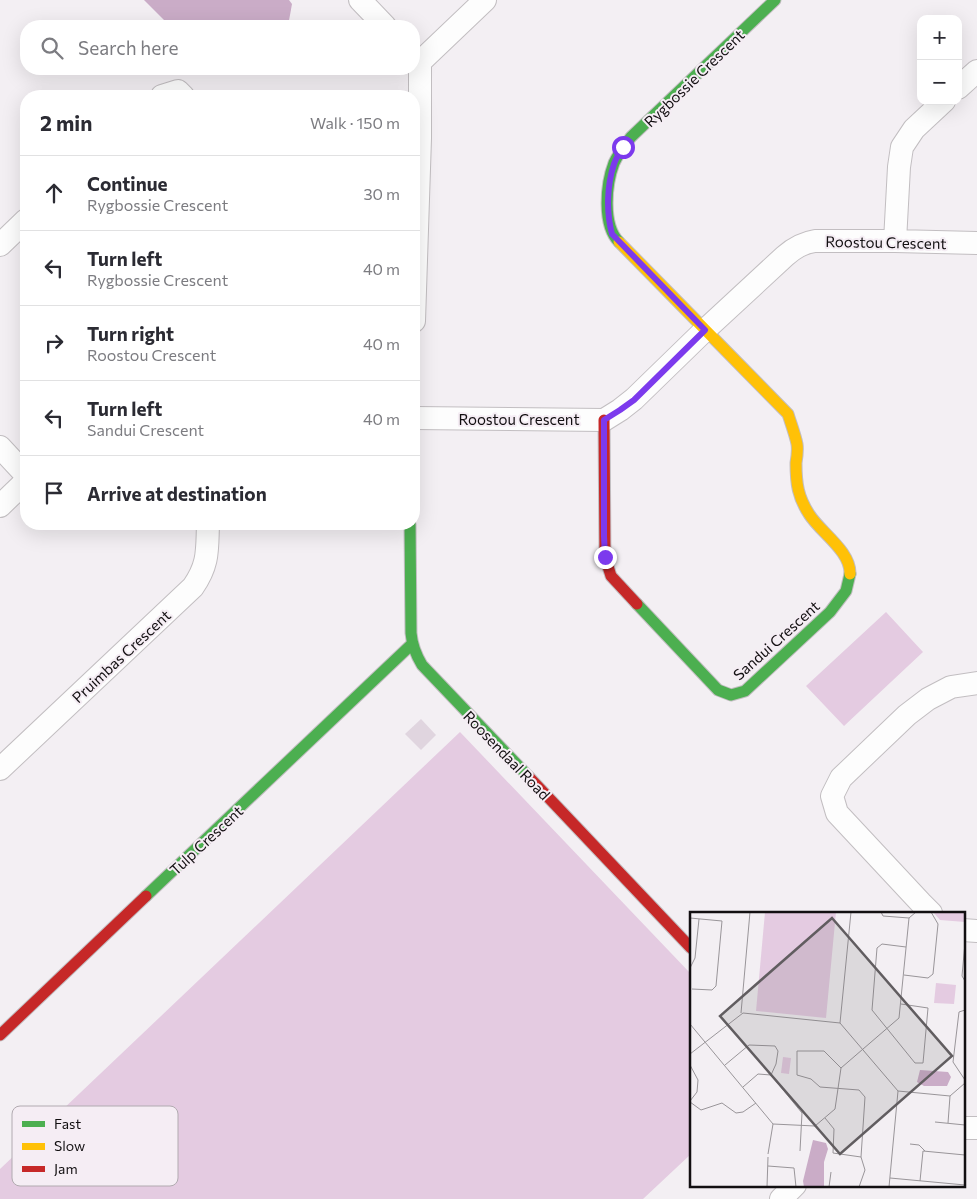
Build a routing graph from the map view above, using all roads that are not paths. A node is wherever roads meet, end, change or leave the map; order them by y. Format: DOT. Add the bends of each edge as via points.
graph roads {
  1 [pos="360,0"];
  2 [pos="485,0"];
  3 [pos="775,0"];
  4 [pos="379,20"];
  5 [pos="420,56"];
  6 [pos="977,71"];
  7 [pos="418,75"];
  8 [pos="962,84"];
  9 [pos="418,90"];
  10 [pos="940,105"];
  11 [pos="20,226"];
  12 [pos="896,241"];
  13 [pos="977,243"];
  14 [pos="0,245"];
  15 [pos="705,330"];
  16 [pos="420,418"];
  17 [pos="604,420"];
  18 [pos="0,447"];
  19 [pos="20,468"];
  20 [pos="20,486"];
  21 [pos="0,506"];
  22 [pos="208,530"];
  23 [pos="410,530"];
  24 [pos="412,644"];
  25 [pos="977,683"];
  26 [pos="0,770"];
  27 [pos="930,912"];
  28 [pos="964,930"];
  29 [pos="977,931"];
  30 [pos="690,947"];
  31 [pos="0,1035"];
  32 [pos="964,1128"];
  33 [pos="977,1128"];
  34 [pos="794,1186"];
  35 [pos="781,1199"];
  1 -- 4 [label="street"];
  2 -- 5 [label="street"];
  3 -- 15 [label="street, Rygbossie Crescent" via="631,137 614,162 608,197 612,234"];
  6 -- 8 [label="street"];
  7 -- 9 [label="street"];
  10 -- 12 [label="street" via="914,129 902,147"];
  11 -- 14 [label="street"];
  12 -- 13 [label="street, Roostou Crescent"];
  12 -- 15 [label="street, Roostou Crescent" via="806,242 785,256"];
  15 -- 17 [label="street, Roostou Crescent" via="634,400"];
  15 -- 17 [label="street, Sandui Crescent" via="788,414 797,445 799,496 810,516 846,558 851,571 846,591 830,612 745,691 731,695 718,690 611,576 605,557 604,536"];
  16 -- 17 [label="street, Roostou Crescent"];
  18 -- 19 [label="street"];
  20 -- 21 [label="street"];
  22 -- 26 [label="street, Pruimbas Crescent" via="206,562 193,587"];
  23 -- 24 [label="street, Roosendaal Road"];
  24 -- 30 [label="street, Roosendaal Road" via="428,671"];
  24 -- 31 [label="street, Tulp Crescent"];
  25 -- 27 [label="street" via="951,687 907,714 841,778 832,796 838,813"];
  28 -- 29 [label="street"];
  32 -- 33 [label="street"];
  34 -- 35 [label="street"];
}
